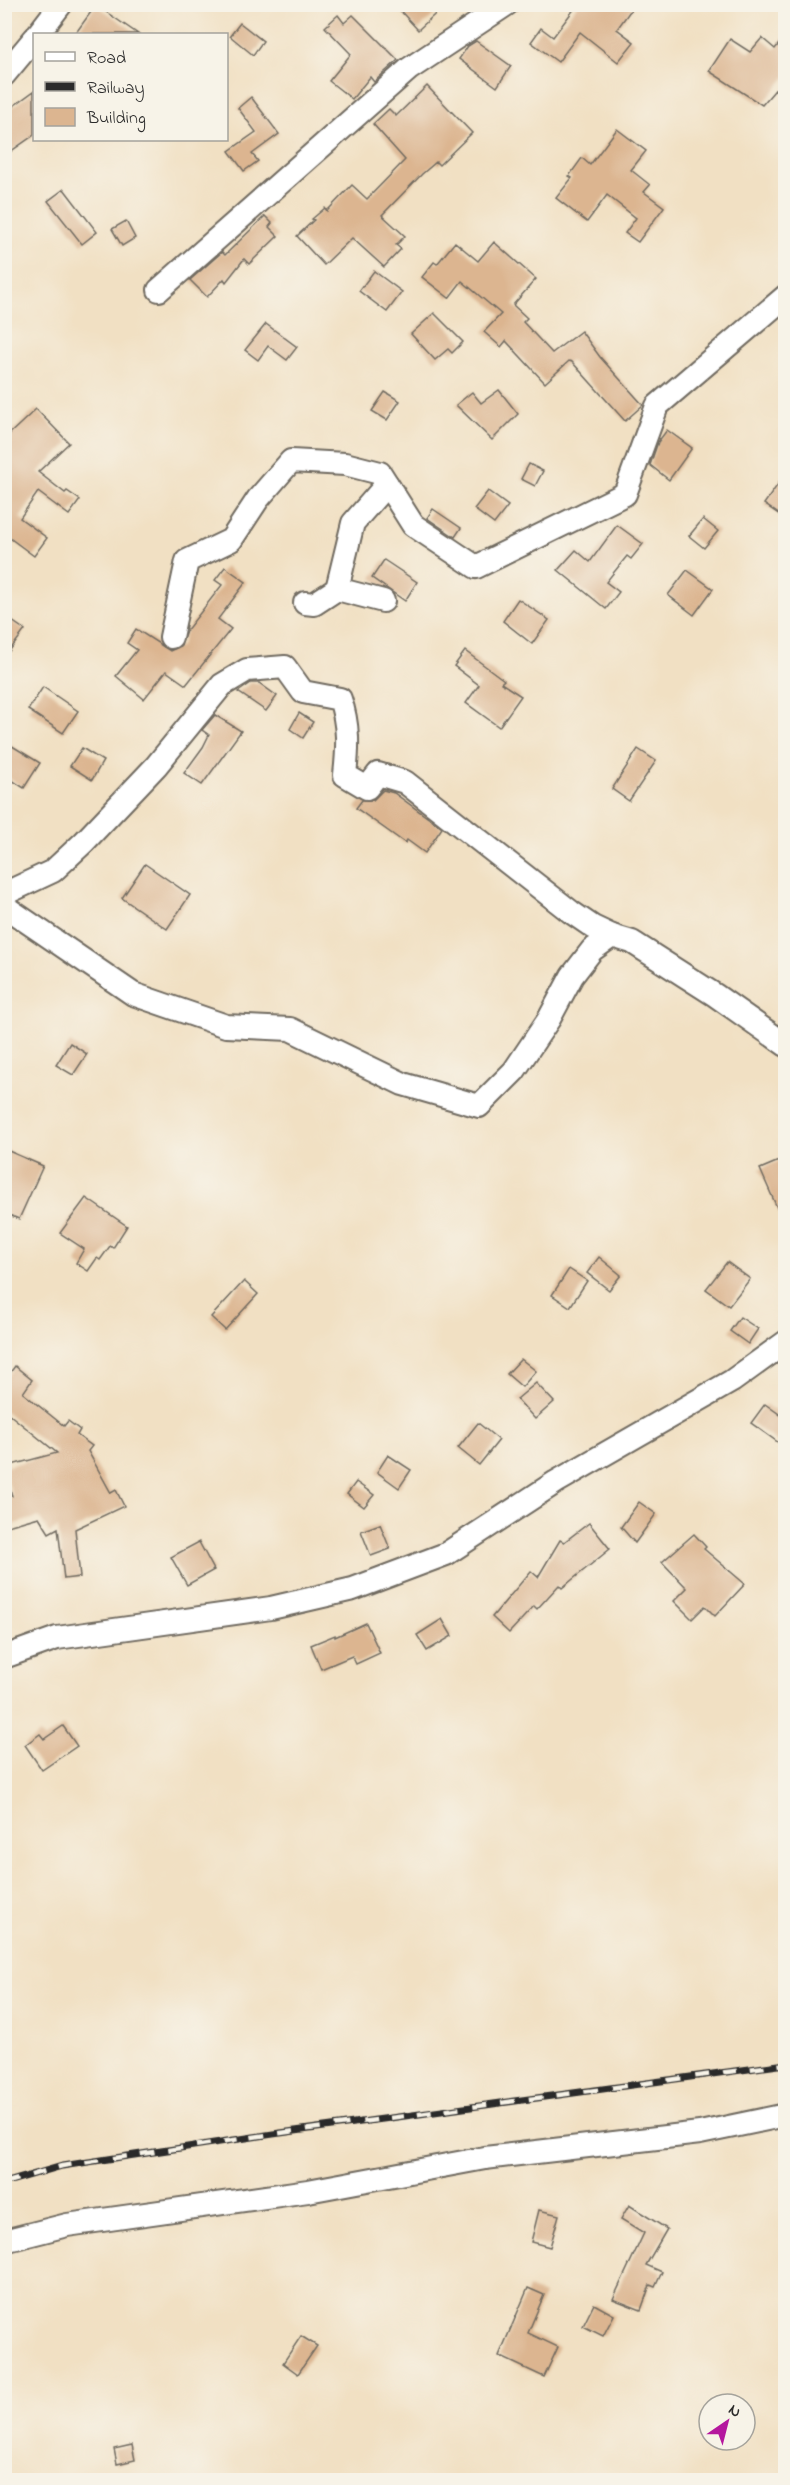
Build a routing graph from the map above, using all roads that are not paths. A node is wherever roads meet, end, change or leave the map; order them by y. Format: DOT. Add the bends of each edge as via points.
graph roads {
  1 [pos="61,4"];
  2 [pos="507,4"];
  3 [pos="39,33"];
  4 [pos="33,40"];
  5 [pos="4,75"];
  6 [pos="159,290"];
  7 [pos="786,296"];
  8 [pos="387,484"];
  9 [pos="337,589"];
  10 [pos="383,601"];
  11 [pos="305,603"];
  12 [pos="171,637"];
  13 [pos="4,894"];
  14 [pos="4,906"];
  15 [pos="612,936"];
  16 [pos="786,1045"];
  17 [pos="786,1342"];
  18 [pos="4,1657"];
  19 [pos="786,2115"];
  20 [pos="4,2241"];
  1 -- 3 [label="street"];
  2 -- 6 [label="street" via="409,69"];
  4 -- 5 [label="street"];
  7 -- 8 [label="street" via="657,406 625,494 476,567 413,525"];
  8 -- 9 [label="street" via="353,524"];
  8 -- 12 [label="street" via="380,473 345,464 291,461 258,499 231,540 187,561"];
  9 -- 10 [label="street"];
  9 -- 11 [label="street" via="314,604"];
  13 -- 15 [label="street" via="53,871 84,842 156,766 222,685 247,670 285,667 303,692 340,699 349,742 345,775 367,788 378,774 405,782 572,912"];
  14 -- 15 [label="street" via="133,994 226,1026 290,1029 404,1084 479,1106 514,1071 592,950"];
  15 -- 16 [label="street" via="650,953"];
  17 -- 18 [label="street" via="732,1381 556,1482 446,1554 353,1589 272,1608 57,1638"];
  19 -- 20 [label="street" via="700,2133 485,2158 308,2191 67,2225"];
}
